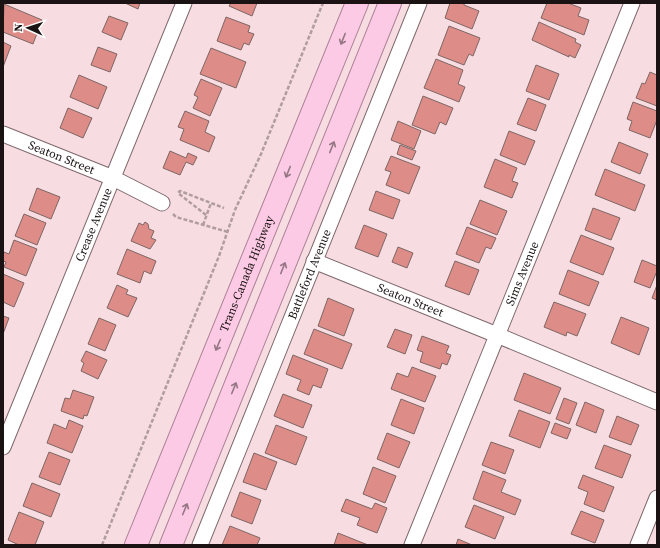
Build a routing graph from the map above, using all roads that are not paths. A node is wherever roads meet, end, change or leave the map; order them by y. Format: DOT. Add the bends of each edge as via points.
graph roads {
  1 [pos="184,3"];
  2 [pos="357,3"];
  3 [pos="390,3"];
  4 [pos="419,3"];
  5 [pos="632,3"];
  6 [pos="3,134"];
  7 [pos="113,178"];
  8 [pos="162,203"];
  9 [pos="314,261"];
  10 [pos="503,337"];
  11 [pos="657,402"];
  12 [pos="3,447"];
  13 [pos="657,498"];
  14 [pos="136,545"];
  15 [pos="171,545"];
  16 [pos="200,545"];
  17 [pos="412,545"];
  18 [pos="638,545"];
  1 -- 7 [label="street, Crease Avenue"];
  2 -- 14 [label="highway, Trans-Canada Highway, one-way"];
  15 -- 3 [label="highway, one-way"];
  4 -- 9 [label="street, Battleford Avenue"];
  5 -- 10 [label="street, Sims Avenue"];
  6 -- 7 [label="street, Seaton Street"];
  7 -- 8 [label="street, Seaton Street"];
  7 -- 12 [label="street, Crease Avenue"];
  9 -- 10 [label="street, Seaton Street"];
  9 -- 16 [label="street, Battleford Avenue"];
  10 -- 11 [label="street, Seaton Street"];
  10 -- 17 [label="street, Sims Avenue"];
  13 -- 18 [label="street"];
}
